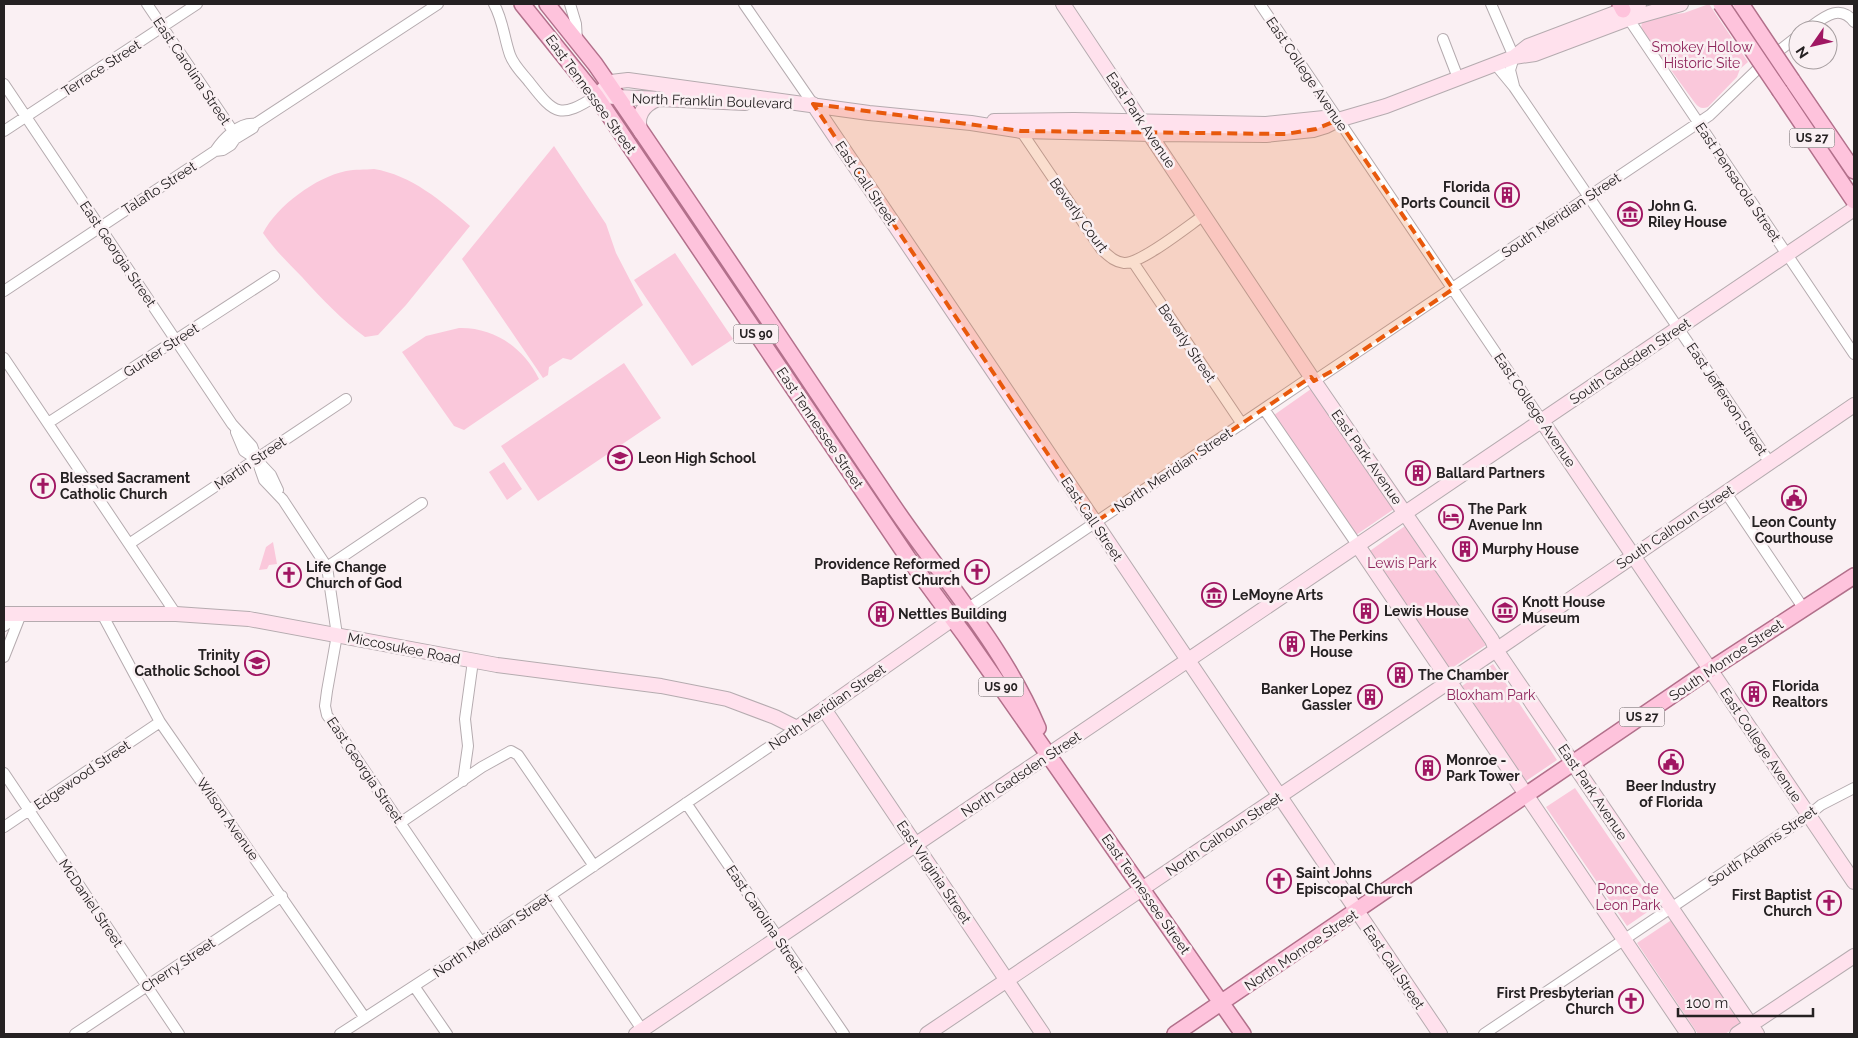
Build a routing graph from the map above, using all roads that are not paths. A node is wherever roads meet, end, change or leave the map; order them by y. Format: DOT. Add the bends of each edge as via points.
graph roads {
  1 [pos="147,4"];
  2 [pos="197,4"];
  3 [pos="438,4"];
  4 [pos="494,4"];
  5 [pos="522,4"];
  6 [pos="546,4"];
  7 [pos="570,4"];
  8 [pos="744,4"];
  9 [pos="1063,4"];
  10 [pos="1260,4"];
  11 [pos="1490,4"];
  12 [pos="1639,4"];
  13 [pos="1681,4"];
  14 [pos="1721,4"];
  15 [pos="1741,4"];
  16 [pos="1624,11"];
  17 [pos="1821,20"];
  18 [pos="1854,22"];
  19 [pos="162,27"];
  20 [pos="1443,39"];
  21 [pos="577,40"];
  22 [pos="1788,44"];
  23 [pos="1514,57"];
  24 [pos="1495,64"];
  25 [pos="1458,78"];
  26 [pos="4,84"];
  27 [pos="608,84"];
  28 [pos="1514,87"];
  29 [pos="596,96"];
  30 [pos="617,97"];
  31 [pos="658,99"];
  32 [pos="813,104"];
  33 [pos="26,117"];
  34 [pos="1338,120"];
  35 [pos="1142,122"];
  36 [pos="971,123"];
  37 [pos="1698,123"];
  38 [pos="4,131"];
  39 [pos="1021,131"];
  40 [pos="641,132"];
  41 [pos="235,134"];
  42 [pos="1151,134"];
  43 [pos="1854,171"];
  44 [pos="1589,197"];
  45 [pos="1854,201"];
  46 [pos="1854,209"];
  47 [pos="1204,215"];
  48 [pos="100,227"];
  49 [pos="1787,254"];
  50 [pos="1133,262"];
  51 [pos="274,276"];
  52 [pos="1453,289"];
  53 [pos="4,291"];
  54 [pos="1679,328"];
  55 [pos="778,336"];
  56 [pos="176,340"];
  57 [pos="764,345"];
  58 [pos="1854,354"];
  59 [pos="4,358"];
  60 [pos="1313,379"];
  61 [pos="346,399"];
  62 [pos="1854,405"];
  63 [pos="1264,409"];
  64 [pos="1542,421"];
  65 [pos="48,423"];
  66 [pos="1242,424"];
  67 [pos="256,459"];
  68 [pos="1770,462"];
  69 [pos="884,492"];
  70 [pos="1726,493"];
  71 [pos="870,502"];
  72 [pos="422,503"];
  73 [pos="1406,513"];
  74 [pos="1094,523"];
  75 [pos="129,544"];
  76 [pos="1358,546"];
  77 [pos="1633,555"];
  78 [pos="327,567"];
  79 [pos="1854,577"];
  80 [pos="1804,608"];
  81 [pos="967,609"];
  82 [pos="4,614"];
  83 [pos="21,614"];
  84 [pos="102,614"];
  85 [pos="176,614"];
  86 [pos="953,619"];
  87 [pos="4,626"];
  88 [pos="337,635"];
  89 [pos="1496,650"];
  90 [pos="4,657"];
  91 [pos="473,661"];
  92 [pos="1188,661"];
  93 [pos="1710,670"];
  94 [pos="1450,681"];
  95 [pos="824,710"];
  96 [pos="160,722"];
  97 [pos="797,728"];
  98 [pos="1048,755"];
  99 [pos="1574,764"];
  100 [pos="4,773"];
  101 [pos="462,781"];
  102 [pos="1854,788"];
  103 [pos="1528,795"];
  104 [pos="1279,796"];
  105 [pos="686,803"];
  106 [pos="29,810"];
  107 [pos="1809,815"];
  108 [pos="400,823"];
  109 [pos="4,827"];
  110 [pos="916,845"];
  111 [pos="594,866"];
  112 [pos="1854,882"];
  113 [pos="1142,889"];
  114 [pos="551,895"];
  115 [pos="282,896"];
  116 [pos="1672,908"];
  117 [pos="1357,912"];
  118 [pos="778,938"];
  119 [pos="1625,940"];
  120 [pos="481,942"];
  121 [pos="1854,956"];
  122 [pos="1007,980"];
  123 [pos="147,986"];
  124 [pos="414,986"];
  125 [pos="1222,1004"];
  126 [pos="365,1018"];
  127 [pos="1754,1030"];
  128 [pos="641,1033"];
  129 [pos="74,1034"];
  130 [pos="179,1034"];
  131 [pos="340,1034"];
  132 [pos="447,1034"];
  133 [pos="844,1034"];
  134 [pos="927,1034"];
  135 [pos="1044,1034"];
  136 [pos="1175,1034"];
  137 [pos="1243,1034"];
  138 [pos="1440,1034"];
  139 [pos="1484,1034"];
  140 [pos="1688,1034"];
  141 [pos="1737,1034"];
  1 -- 19 [label="street, East Carolina Street"];
  2 -- 19 [label="street, Terrace Street"];
  3 -- 41 [label="street, Talaflo Street" via="255,124 248,132"];
  4 -- 29 [label="street" via="502,19 512,59 547,104 556,110 566,111"];
  5 -- 29 [label="main road, East Tennessee Street / US 90"];
  6 -- 21 [label="main road, East Tennessee Street / US 90"];
  7 -- 21 [label="street, East Tennessee Street"];
  8 -- 32 [label="street, East Call Street"];
  9 -- 35 [label="street, East Park Avenue"];
  10 -- 34 [label="street, East College Avenue"];
  11 -- 23 [label="street"];
  12 -- 16 [label="street"];
  13 -- 16 [label="street"];
  14 -- 45 [label="main road, US 27, bridge"];
  15 -- 43 [label="main road, US 27, bridge"];
  16 -- 23 [label="street" via="1528,46"];
  16 -- 37 [label="street, East Pensacola Street"];
  17 -- 18 [label="street" via="1832,13 1844,13"];
  19 -- 33 [label="street, Terrace Street"];
  19 -- 41 [label="street, East Carolina Street"];
  20 -- 25 [label="street"];
  21 -- 27 [label="main road, East Tennessee Street / US 90"];
  22 -- 37 [label="street, South Meridian Street" via="1713,114"];
  23 -- 24 [label="street"];
  23 -- 28 [label="street" via="1510,73"];
  24 -- 25 [label="street"];
  24 -- 28 [label="street, East Jefferson Street"];
  25 -- 34 [label="street" via="1378,109"];
  26 -- 33 [label="street, East Georgia Street"];
  27 -- 29 [label="street"];
  27 -- 30 [label="main road, East Tennessee Street / US 90"];
  27 -- 32 [label="street, North Franklin Boulevard" via="628,80"];
  28 -- 44 [label="street, East Jefferson Street"];
  29 -- 30 [label="street, North Franklin Boulevard"];
  29 -- 57 [label="main road, East Tennessee Street / US 90"];
  30 -- 31 [label="street, North Franklin Boulevard"];
  30 -- 40 [label="main road, East Tennessee Street / US 90"];
  31 -- 32 [label="street, North Franklin Boulevard"];
  31 -- 40 [label="street" via="642,110"];
  32 -- 36 [label="street, North Franklin Boulevard"];
  32 -- 74 [label="street, East Call Street"];
  33 -- 38 [label="street, Terrace Street"];
  33 -- 48 [label="street, East Georgia Street"];
  34 -- 35 [label="street, North Franklin Boulevard" via="1324,118 1266,124"];
  34 -- 42 [label="street, North Franklin Boulevard" via="1316,129 1286,134"];
  34 -- 52 [label="street, East College Avenue"];
  35 -- 36 [label="street, North Franklin Boulevard" via="1029,120"];
  35 -- 42 [label="street, East Park Avenue"];
  36 -- 39 [label="street, North Franklin Boulevard"];
  37 -- 44 [label="street, South Meridian Street"];
  37 -- 49 [label="street, East Pensacola Street"];
  39 -- 42 [label="street, North Franklin Boulevard"];
  39 -- 50 [label="street, Beverly Court" via="1101,249 1114,260"];
  40 -- 55 [label="main road, East Tennessee Street / US 90"];
  41 -- 48 [label="street, Talaflo Street" via="232,145 215,151"];
  42 -- 47 [label="street, East Park Avenue"];
  44 -- 52 [label="street, South Meridian Street"];
  44 -- 54 [label="street, East Jefferson Street"];
  46 -- 49 [label="street, South Gadsden Street"];
  47 -- 50 [label="street"];
  47 -- 60 [label="street, East Park Avenue"];
  48 -- 53 [label="street, Talaflo Street"];
  48 -- 56 [label="street, East Georgia Street"];
  49 -- 54 [label="street, South Gadsden Street"];
  49 -- 58 [label="street, East Pensacola Street"];
  50 -- 66 [label="street, Beverly Street"];
  51 -- 56 [label="street, Gunter Street"];
  52 -- 60 [label="street, South Meridian Street"];
  52 -- 64 [label="street, East College Avenue"];
  54 -- 64 [label="street, South Gadsden Street"];
  54 -- 68 [label="street, East Jefferson Street"];
  55 -- 57 [label="main road"];
  55 -- 69 [label="main road, East Tennessee Street / US 90"];
  56 -- 65 [label="street, Gunter Street"];
  56 -- 67 [label="street, East Georgia Street" via="232,424 252,446"];
  57 -- 71 [label="main road, East Tennessee Street / US 90"];
  59 -- 65 [label="street"];
  60 -- 63 [label="street, North Meridian Street"];
  60 -- 73 [label="street, East Park Avenue"];
  61 -- 67 [label="street, Martin Street"];
  62 -- 68 [label="street, South Calhoun Street"];
  63 -- 66 [label="street, North Meridian Street"];
  63 -- 76 [label="street"];
  64 -- 73 [label="street, South Gadsden Street"];
  64 -- 77 [label="street, East College Avenue"];
  65 -- 75 [label="street"];
  66 -- 74 [label="street, North Meridian Street"];
  67 -- 75 [label="street, Martin Street"];
  67 -- 78 [label="street, East Georgia Street" via="270,475 282,500"];
  68 -- 70 [label="street, South Calhoun Street"];
  69 -- 71 [label="main road"];
  69 -- 81 [label="main road, East Tennessee Street / US 90"];
  70 -- 77 [label="street, South Calhoun Street"];
  70 -- 80 [label="street"];
  71 -- 86 [label="main road, East Tennessee Street / US 90"];
  72 -- 78 [label="street"];
  73 -- 76 [label="street, North Gadsden Street"];
  73 -- 89 [label="street, East Park Avenue"];
  74 -- 81 [label="street, North Meridian Street"];
  74 -- 92 [label="street, East Call Street"];
  75 -- 85 [label="street"];
  76 -- 92 [label="street, North Gadsden Street"];
  76 -- 94 [label="street"];
  77 -- 89 [label="street, South Calhoun Street"];
  77 -- 93 [label="street, East College Avenue"];
  78 -- 88 [label="street, East Georgia Street"];
  79 -- 80 [label="main road, South Monroe Street / US 27"];
  80 -- 93 [label="main road, South Monroe Street / US 27"];
  81 -- 86 [label="street, North Meridian Street"];
  81 -- 98 [label="main road, East Tennessee Street / US 90" via="1021,693"];
  82 -- 83 [label="street, Miccosukee Road"];
  83 -- 84 [label="street, Miccosukee Road"];
  83 -- 87 [label="street"];
  83 -- 90 [label="street"];
  84 -- 85 [label="street, Miccosukee Road"];
  84 -- 96 [label="street, Wilson Avenue"];
  85 -- 88 [label="street, Miccosukee Road" via="249,619"];
  86 -- 95 [label="street, North Meridian Street"];
  86 -- 98 [label="main road, East Tennessee Street / US 90"];
  88 -- 91 [label="street, Miccosukee Road"];
  88 -- 108 [label="street, East Georgia Street" via="326,691 327,715"];
  89 -- 94 [label="street, North Calhoun Street"];
  89 -- 99 [label="street, East Park Avenue"];
  91 -- 97 [label="street, Miccosukee Road" via="661,686 727,699"];
  91 -- 101 [label="street" via="465,719 468,746"];
  92 -- 98 [label="street, North Gadsden Street"];
  92 -- 104 [label="street, East Call Street"];
  93 -- 99 [label="main road, South Monroe Street / US 27"];
  93 -- 107 [label="street, East College Avenue"];
  94 -- 103 [label="street"];
  94 -- 104 [label="street, North Calhoun Street"];
  95 -- 97 [label="street, North Meridian Street"];
  95 -- 110 [label="street, East Virginia Street"];
  96 -- 106 [label="street, Edgewood Street"];
  96 -- 115 [label="street, Wilson Avenue"];
  97 -- 105 [label="street, North Meridian Street"];
  98 -- 110 [label="street, North Gadsden Street"];
  98 -- 113 [label="main road, East Tennessee Street / US 90"];
  99 -- 103 [label="main road, North Monroe Street / US 27"];
  99 -- 116 [label="street, East Park Avenue"];
  100 -- 106 [label="street, McDaniel Street"];
  101 -- 108 [label="street"];
  101 -- 111 [label="street" via="508,751 518,755"];
  102 -- 107 [label="street, South Adams Street"];
  103 -- 117 [label="main road, North Monroe Street / US 27"];
  103 -- 119 [label="street"];
  104 -- 113 [label="street, North Calhoun Street"];
  104 -- 117 [label="street, East Call Street"];
  105 -- 111 [label="street, North Meridian Street"];
  105 -- 118 [label="street, East Carolina Street"];
  106 -- 109 [label="street, Edgewood Street"];
  106 -- 123 [label="street, McDaniel Street"];
  107 -- 112 [label="street, East College Avenue"];
  107 -- 116 [label="street, South Adams Street"];
  108 -- 120 [label="street, East Georgia Street"];
  110 -- 118 [label="street, North Gadsden Street"];
  110 -- 122 [label="street, East Virginia Street"];
  111 -- 114 [label="street, North Meridian Street"];
  113 -- 122 [label="street, North Calhoun Street"];
  113 -- 125 [label="main road, East Tennessee Street / US 90"];
  114 -- 120 [label="street, North Meridian Street"];
  114 -- 128 [label="street"];
  115 -- 123 [label="street, Cherry Street"];
  115 -- 126 [label="street, Wilson Avenue"];
  116 -- 119 [label="street, South Adams Street"];
  116 -- 127 [label="street, East Park Avenue"];
  117 -- 125 [label="main road, North Monroe Street / US 27"];
  117 -- 138 [label="street, East Call Street"];
  118 -- 128 [label="street, North Gadsden Street"];
  118 -- 133 [label="street, East Carolina Street"];
  119 -- 139 [label="street, South Adams Street"];
  119 -- 140 [label="street"];
  120 -- 124 [label="street, North Meridian Street"];
  121 -- 127 [label="street"];
  122 -- 134 [label="street, North Calhoun Street"];
  122 -- 135 [label="street, East Virginia Street"];
  123 -- 129 [label="street, Cherry Street"];
  123 -- 130 [label="street, McDaniel Street"];
  124 -- 126 [label="street, North Meridian Street"];
  124 -- 132 [label="street"];
  125 -- 136 [label="main road, North Monroe Street / US 27"];
  125 -- 137 [label="main road, East Tennessee Street / US 90"];
  126 -- 131 [label="street, North Meridian Street"];
  127 -- 141 [label="street"];
}
